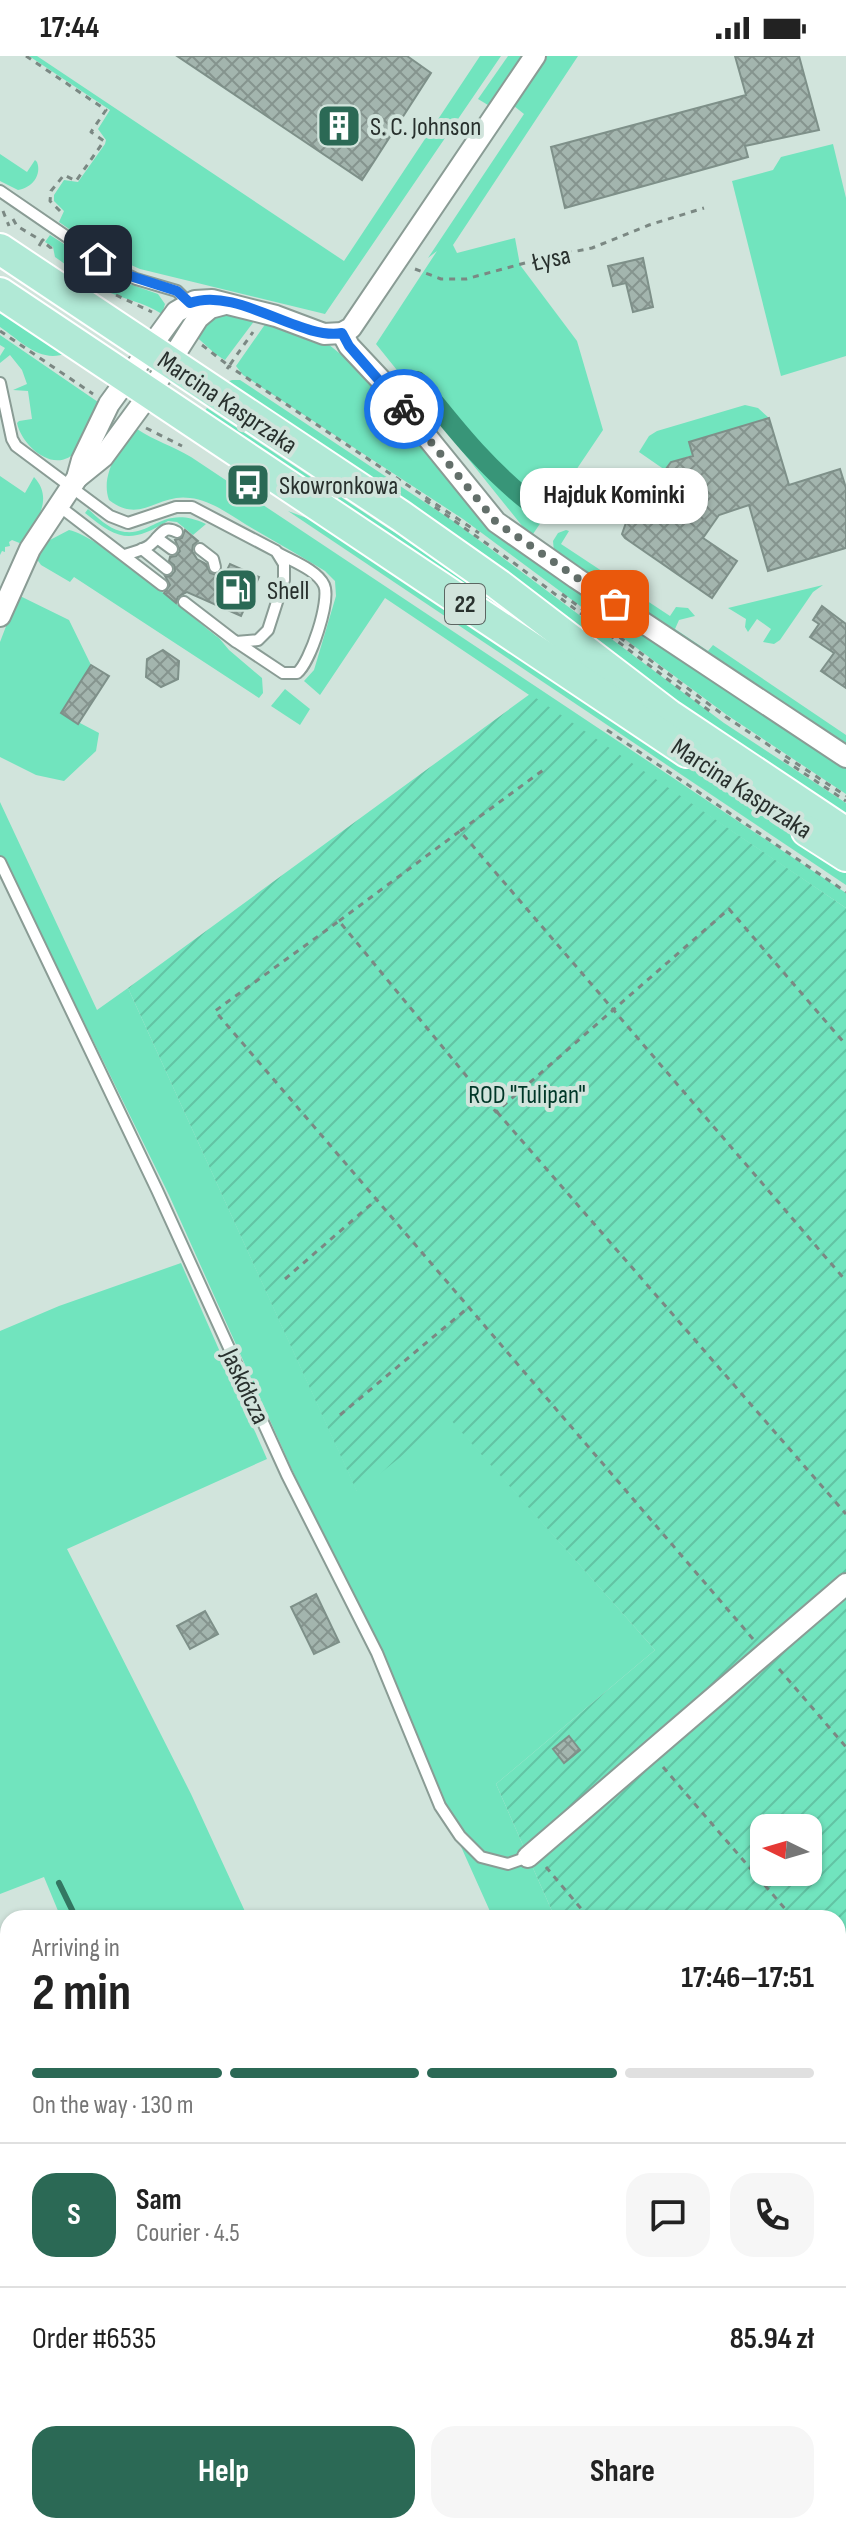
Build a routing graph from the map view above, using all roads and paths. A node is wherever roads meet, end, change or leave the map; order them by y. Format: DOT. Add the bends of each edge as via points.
graph roads {
  1 [pos="26,56"];
  2 [pos="535,56"];
  3 [pos="0,191"];
  4 [pos="1,205"];
  5 [pos="704,208"];
  6 [pos="52,227"];
  7 [pos="40,244"];
  8 [pos="0,249"];
  9 [pos="52,258"];
  10 [pos="398,259"];
  11 [pos="0,293"];
  12 [pos="196,309"];
  13 [pos="266,313"];
  14 [pos="0,331"];
  15 [pos="342,333"];
  16 [pos="159,356"];
  17 [pos="229,366"];
  18 [pos="0,383"];
  19 [pos="138,386"];
  20 [pos="109,404"];
  21 [pos="131,418"];
  22 [pos="185,448"];
  23 [pos="74,482"];
  24 [pos="59,506"];
  25 [pos="177,532"];
  26 [pos="157,538"];
  27 [pos="142,549"];
  28 [pos="172,549"];
  29 [pos="200,549"];
  30 [pos="276,551"];
  31 [pos="125,555"];
  32 [pos="215,567"];
  33 [pos="167,569"];
  34 [pos="162,585"];
  35 [pos="184,602"];
  36 [pos="203,602"];
  37 [pos="0,616"];
  38 [pos="203,616"];
  39 [pos="236,642"];
  40 [pos="603,728"];
  41 [pos="846,757"];
  42 [pos="546,768"];
  43 [pos="460,831"];
  44 [pos="846,833"];
  45 [pos="846,856"];
  46 [pos="0,862"];
  47 [pos="846,892"];
  48 [pos="339,921"];
  49 [pos="613,1010"];
  50 [pos="846,1045"];
  51 [pos="496,1112"];
  52 [pos="376,1200"];
  53 [pos="285,1279"];
  54 [pos="846,1281"];
  55 [pos="469,1307"];
  56 [pos="340,1415"];
  57 [pos="846,1514"];
  58 [pos="846,1584"];
  59 [pos="765,1653"];
  60 [pos="846,1747"];
  61 [pos="650,1752"];
  62 [pos="532,1854"];
  63 [pos="582,1910"];
  64 [pos="786,1910"];
  1 -- 6 [label="path" via="106,110 91,132 104,141 76,181 64,175 51,191 50,201 60,211"];
  2 -- 10 [label="street"];
  3 -- 6 [label="lane"];
  4 -- 7 [label="path"];
  5 -- 10 [label="path, Łysa" via="592,248 466,279 433,278"];
  6 -- 7 [label="path"];
  6 -- 12 [label="lane" via="118,271 177,291"];
  7 -- 9 [label="path" via="51,248"];
  8 -- 16 [label="main road, Marcina Kasprzaka / 22"];
  10 -- 15 [label="street"];
  11 -- 19 [label="main road, Marcina Kasprzaka / 22"];
  12 -- 13 [label="street" via="229,303"];
  12 -- 16 [label="street" via="172,315"];
  13 -- 15 [label="street" via="324,334"];
  13 -- 17 [label="path"];
  14 -- 20 [label="path"];
  15 -- 41 [label="street" via="496,522"];
  16 -- 19 [label="street"];
  16 -- 44 [label="main road, Marcina Kasprzaka / 22" via="424,532 669,715"];
  18 -- 23 [label="lane" via="16,446"];
  19 -- 20 [label="street"];
  19 -- 21 [label="street"];
  19 -- 45 [label="main road, Marcina Kasprzaka / 22"];
  20 -- 23 [label="street"];
  21 -- 22 [label="path"];
  21 -- 23 [label="street" via="103,457"];
  23 -- 24 [label="street"];
  23 -- 30 [label="lane" via="123,522 192,507"];
  24 -- 31 [label="lane"];
  24 -- 37 [label="street" via="30,549"];
  25 -- 26 [label="lane" via="165,529"];
  26 -- 27 [label="lane"];
  26 -- 28 [label="lane"];
  27 -- 31 [label="lane"];
  27 -- 33 [label="lane"];
  29 -- 32 [label="lane"];
  30 -- 39 [label="lane" via="284,564 284,580 268,630 258,640"];
  30 -- 39 [label="lane" via="317,577 325,590 307,661 297,673 283,673"];
  31 -- 34 [label="lane"];
  35 -- 38 [label="lane"];
  36 -- 38 [label="lane"];
  38 -- 39 [label="lane"];
  40 -- 47 [label="path"];
  42 -- 43 [label="path"];
  43 -- 48 [label="path"];
  43 -- 49 [label="path"];
  46 -- 62 [label="lane, Jaskółcza" via="287,1475 377,1653 440,1806 481,1857 508,1864"];
  48 -- 51 [label="path"];
  48 -- 52 [label="path" via="215,1011"];
  49 -- 50 [label="path" via="729,909"];
  49 -- 51 [label="path"];
  49 -- 54 [label="path"];
  51 -- 57 [label="path"];
  52 -- 53 [label="path"];
  52 -- 55 [label="path"];
  55 -- 56 [label="path"];
  55 -- 59 [label="path"];
  58 -- 59 [label="street"];
  59 -- 60 [label="path"];
  59 -- 61 [label="street"];
  61 -- 62 [label="street"];
  61 -- 64 [label="path"];
  62 -- 63 [label="path"];
}
